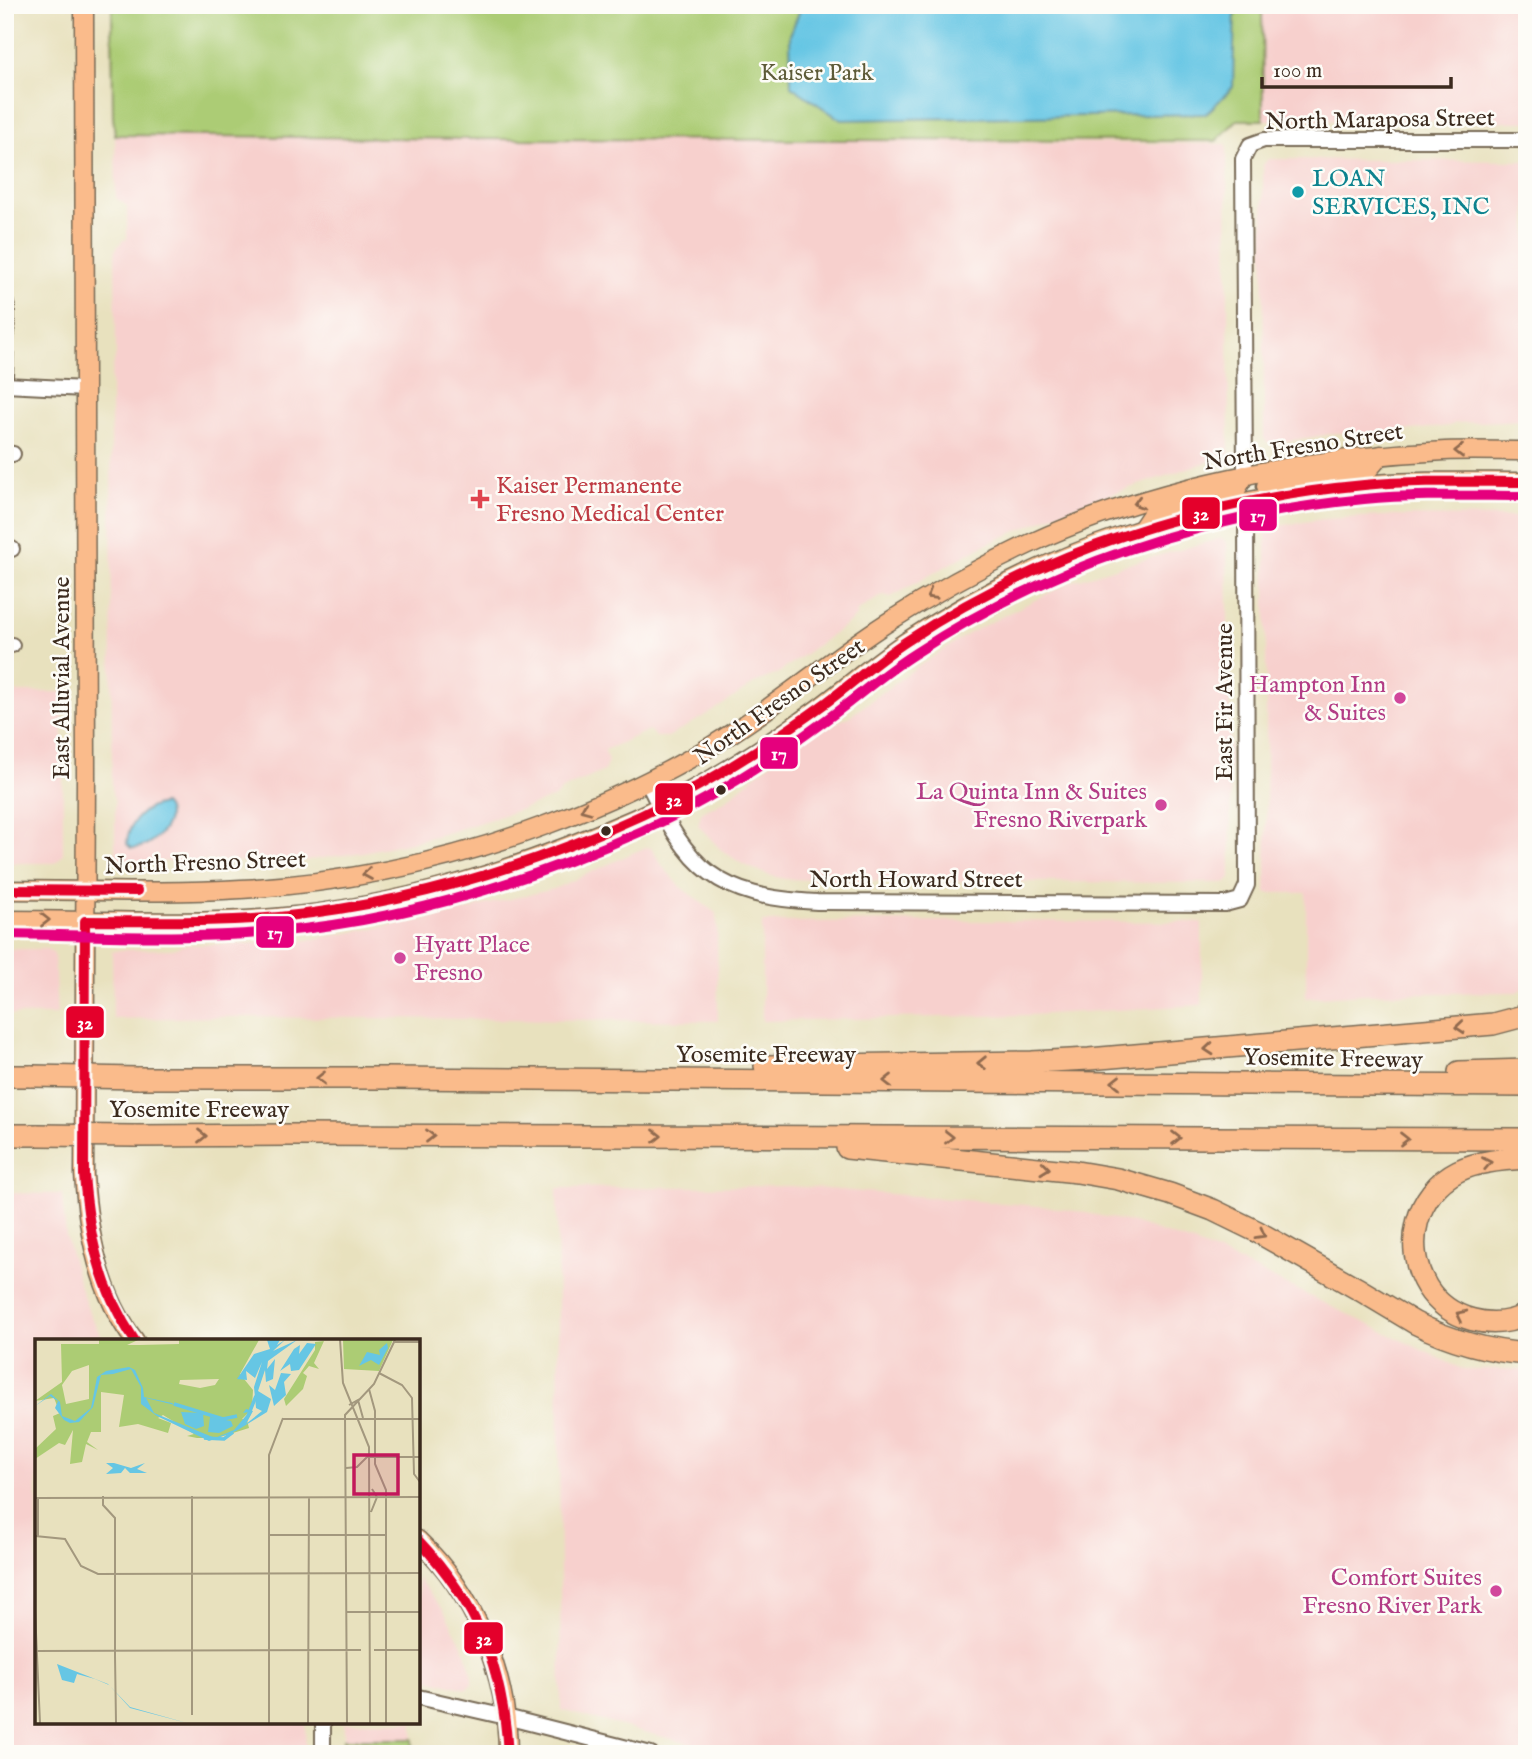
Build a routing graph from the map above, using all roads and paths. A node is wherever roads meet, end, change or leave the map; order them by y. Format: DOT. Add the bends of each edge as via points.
graph roads {
  1 [pos="84,5"];
  2 [pos="1527,140"];
  3 [pos="5,300"];
  4 [pos="5,377"];
  5 [pos="5,385"];
  6 [pos="85,389"];
  7 [pos="1527,451"];
  8 [pos="1381,455"];
  9 [pos="1245,475"];
  10 [pos="1527,482"];
  11 [pos="1246,502"];
  12 [pos="1141,530"];
  13 [pos="647,780"];
  14 [pos="660,807"];
  15 [pos="5,890"];
  16 [pos="85,890"];
  17 [pos="1240,900"];
  18 [pos="5,920"];
  19 [pos="85,921"];
  20 [pos="1527,1015"];
  21 [pos="1527,1070"];
  22 [pos="5,1076"];
  23 [pos="389,1078"];
  24 [pos="1159,1083"];
  25 [pos="1527,1086"];
  26 [pos="5,1135"];
  27 [pos="733,1136"];
  28 [pos="1527,1139"];
  29 [pos="1527,1158"];
  30 [pos="1527,1314"];
  31 [pos="134,1339"];
  32 [pos="1527,1354"];
  33 [pos="420,1542"];
  34 [pos="420,1697"];
  35 [pos="506,1717"];
  36 [pos="323,1724"];
  37 [pos="323,1754"];
  38 [pos="509,1754"];
  39 [pos="651,1754"];
  1 -- 6 [label="main road, East Alluvial Avenue"];
  2 -- 9 [label="street, North Maraposa Street" via="1264,140 1250,145 1243,159"];
  3 -- 4 [label="street"];
  5 -- 6 [label="street"];
  6 -- 16 [label="main road, East Alluvial Avenue"];
  7 -- 8 [label="main road, North Fresno Street, one-way"];
  8 -- 9 [label="main road, North Fresno Street"];
  8 -- 11 [label="main road" via="1367,471 1259,487 1250,492"];
  9 -- 12 [label="main road" via="1232,492 1151,514"];
  9 -- 13 [label="main road, North Fresno Street, one-way" via="1128,506 1027,545 893,618 734,732"];
  10 -- 11 [label="main road, North Fresno Street" via="1366,484"];
  11 -- 12 [label="main road, North Fresno Street"];
  11 -- 17 [label="street, East Fir Avenue" via="1247,885"];
  12 -- 14 [label="main road, North Fresno Street" via="1018,579 947,617 747,758"];
  13 -- 14 [label="street, North Howard Street"];
  13 -- 16 [label="main road, North Fresno Street, one-way" via="541,827 381,871 245,889"];
  14 -- 17 [label="street, North Howard Street" via="682,844 707,872 749,893 780,899 1225,904"];
  14 -- 19 [label="main road, North Fresno Street" via="527,863 364,906 238,920"];
  15 -- 16 [label="main road, North Fresno Street"];
  16 -- 19 [label="main road, East Alluvial Avenue"];
  18 -- 19 [label="main road, North Fresno Street, one-way"];
  19 -- 31 [label="main road, East Alluvial Avenue" via="87,1216 109,1295"];
  20 -- 23 [label="highway, one-way" via="1493,1024 1078,1060"];
  21 -- 24 [label="highway"];
  23 -- 22 [label="highway, Yosemite Freeway, one-way, bridge"];
  24 -- 23 [label="highway, Yosemite Freeway, one-way"];
  24 -- 25 [label="highway, Yosemite Freeway"];
  26 -- 27 [label="highway, Yosemite Freeway, one-way, bridge"];
  27 -- 28 [label="highway, Yosemite Freeway, one-way"];
  27 -- 32 [label="highway, one-way" via="1047,1168 1140,1185 1234,1220 1432,1332 1470,1345"];
  30 -- 29 [label="highway, one-way" via="1488,1323 1446,1306 1427,1287 1414,1243 1424,1205 1445,1179 1477,1165"];
  33 -- 35 [label="main road" via="450,1577 481,1631 495,1665"];
  34 -- 35 [label="street"];
  35 -- 38 [label="main road"];
  35 -- 39 [label="street"];
  36 -- 37 [label="street"];
}
